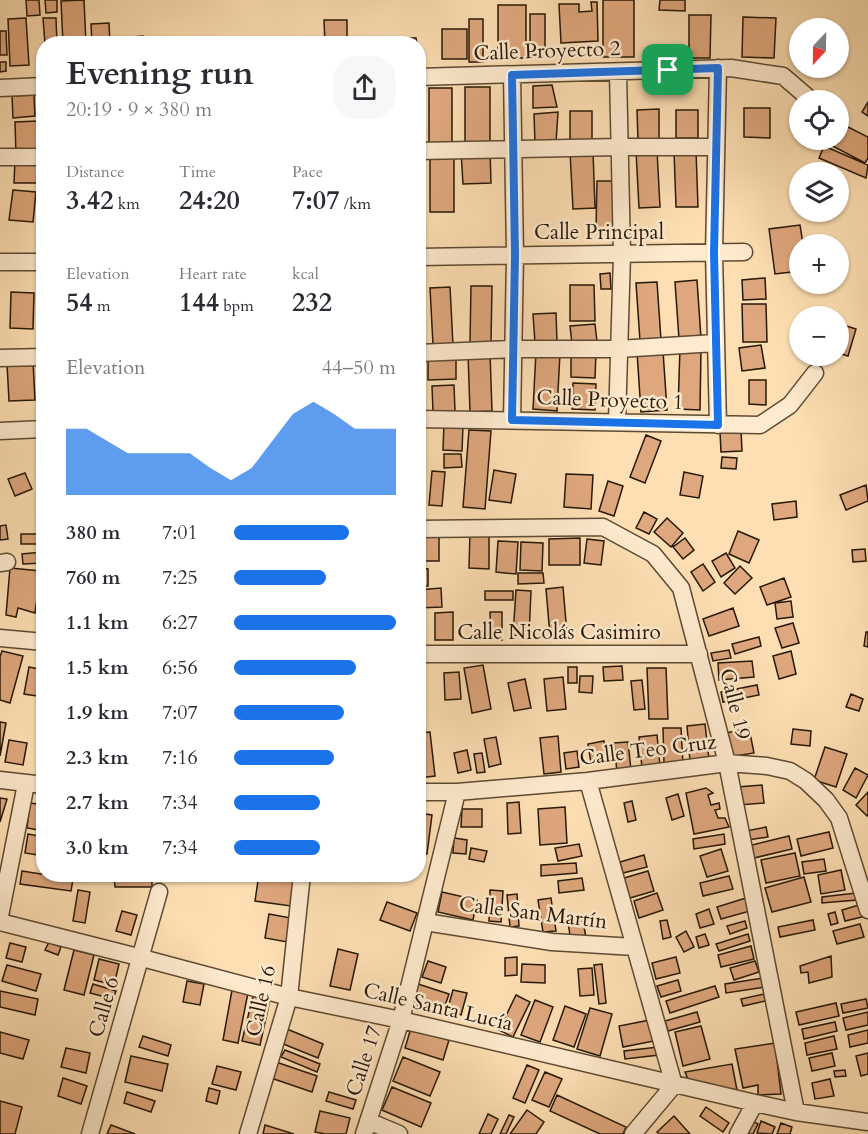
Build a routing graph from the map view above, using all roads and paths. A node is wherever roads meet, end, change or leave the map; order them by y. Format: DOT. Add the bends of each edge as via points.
graph roads {
  1 [pos="718,68"];
  2 [pos="618,72"];
  3 [pos="512,75"];
  4 [pos="426,77"];
  5 [pos="36,86"];
  6 [pos="0,88"];
  7 [pos="799,90"];
  8 [pos="620,147"];
  9 [pos="715,147"];
  10 [pos="513,149"];
  11 [pos="426,151"];
  12 [pos="0,157"];
  13 [pos="36,157"];
  14 [pos="744,252"];
  15 [pos="714,253"];
  16 [pos="622,254"];
  17 [pos="515,255"];
  18 [pos="426,257"];
  19 [pos="0,262"];
  20 [pos="36,262"];
  21 [pos="716,343"];
  22 [pos="513,349"];
  23 [pos="618,349"];
  24 [pos="426,353"];
  25 [pos="36,357"];
  26 [pos="0,358"];
  27 [pos="815,373"];
  28 [pos="426,419"];
  29 [pos="512,420"];
  30 [pos="617,422"];
  31 [pos="718,425"];
  32 [pos="36,429"];
  33 [pos="0,431"];
  34 [pos="426,529"];
  35 [pos="0,638"];
  36 [pos="36,641"];
  37 [pos="426,654"];
  38 [pos="699,654"];
  39 [pos="727,763"];
  40 [pos="0,780"];
  41 [pos="588,781"];
  42 [pos="26,784"];
  43 [pos="36,785"];
  44 [pos="426,792"];
  45 [pos="457,792"];
  46 [pos="301,882"];
  47 [pos="159,892"];
  48 [pos="868,910"];
  49 [pos="0,916"];
  50 [pos="0,922"];
  51 [pos="425,922"];
  52 [pos="635,947"];
  53 [pos="142,958"];
  54 [pos="289,998"];
  55 [pos="400,1020"];
  56 [pos="674,1085"];
  57 [pos="755,1103"];
  58 [pos="796,1112"];
  59 [pos="868,1122"];
  60 [pos="366,1128"];
  61 [pos="90,1134"];
  62 [pos="248,1134"];
  63 [pos="399,1134"];
  64 [pos="633,1134"];
  65 [pos="738,1134"];
  1 -- 2 [label="street, Calle Proyecto 2"];
  1 -- 7 [label="street, Calle Proyecto 2" via="783,76"];
  1 -- 9 [label="street"];
  2 -- 3 [label="street, Calle Proyecto 2"];
  2 -- 8 [label="street"];
  3 -- 4 [label="street, Calle Proyecto 2"];
  3 -- 10 [label="street"];
  5 -- 6 [label="street"];
  8 -- 9 [label="street"];
  8 -- 10 [label="street"];
  8 -- 16 [label="street"];
  9 -- 15 [label="street"];
  10 -- 11 [label="street"];
  10 -- 17 [label="street"];
  12 -- 13 [label="street"];
  14 -- 15 [label="street, Calle Principal"];
  15 -- 16 [label="street, Calle Principal"];
  15 -- 21 [label="street"];
  16 -- 17 [label="street, Calle Principal"];
  16 -- 23 [label="street"];
  17 -- 18 [label="street, Calle Principal"];
  17 -- 22 [label="street"];
  19 -- 20 [label="street"];
  21 -- 23 [label="street"];
  21 -- 31 [label="street"];
  22 -- 23 [label="street"];
  22 -- 24 [label="street"];
  22 -- 29 [label="street"];
  23 -- 30 [label="street"];
  25 -- 26 [label="street"];
  27 -- 31 [label="street, Calle Proyecto 1" via="790,405 760,425"];
  28 -- 29 [label="street, Calle Proyecto 1"];
  29 -- 30 [label="street, Calle Proyecto 1"];
  30 -- 31 [label="street, Calle Proyecto 1"];
  32 -- 33 [label="street"];
  34 -- 38 [label="street, Calle 19" via="603,527 653,554 681,588"];
  35 -- 36 [label="street"];
  37 -- 38 [label="street, Calle Nicolás Casimiro"];
  38 -- 39 [label="street, Calle 19"];
  39 -- 41 [label="street, Calle Teo Cruz"];
  39 -- 48 [label="street, Calle Teo Cruz" via="790,771 826,800 839,818"];
  39 -- 58 [label="street, Calle 19"];
  40 -- 42 [label="street"];
  41 -- 45 [label="street, Calle Teo Cruz"];
  41 -- 52 [label="street"];
  42 -- 43 [label="street"];
  42 -- 49 [label="street"];
  44 -- 45 [label="street, Calle Teo Cruz"];
  45 -- 51 [label="street, Calle 17"];
  46 -- 54 [label="street, Calle 16"];
  47 -- 53 [label="street, Calle 6"];
  50 -- 53 [label="street, Calle Santa Lucía"];
  51 -- 52 [label="street, Calle San Martín" via="552,942"];
  51 -- 55 [label="street, Calle 17"];
  52 -- 56 [label="street"];
  53 -- 54 [label="street, Calle Santa Lucía"];
  53 -- 61 [label="street, Calle 6"];
  54 -- 55 [label="street, Calle Santa Lucía"];
  54 -- 62 [label="street, Calle 16"];
  55 -- 56 [label="street, Calle Santa Lucía"];
  55 -- 60 [label="street, Calle 17"];
  56 -- 57 [label="street, Calle Santa Lucía"];
  56 -- 64 [label="street"];
  57 -- 58 [label="street, Calle Santa Lucía"];
  57 -- 65 [label="street"];
  58 -- 59 [label="street, Calle Santa Lucía"];
  60 -- 63 [label="street"];
}
